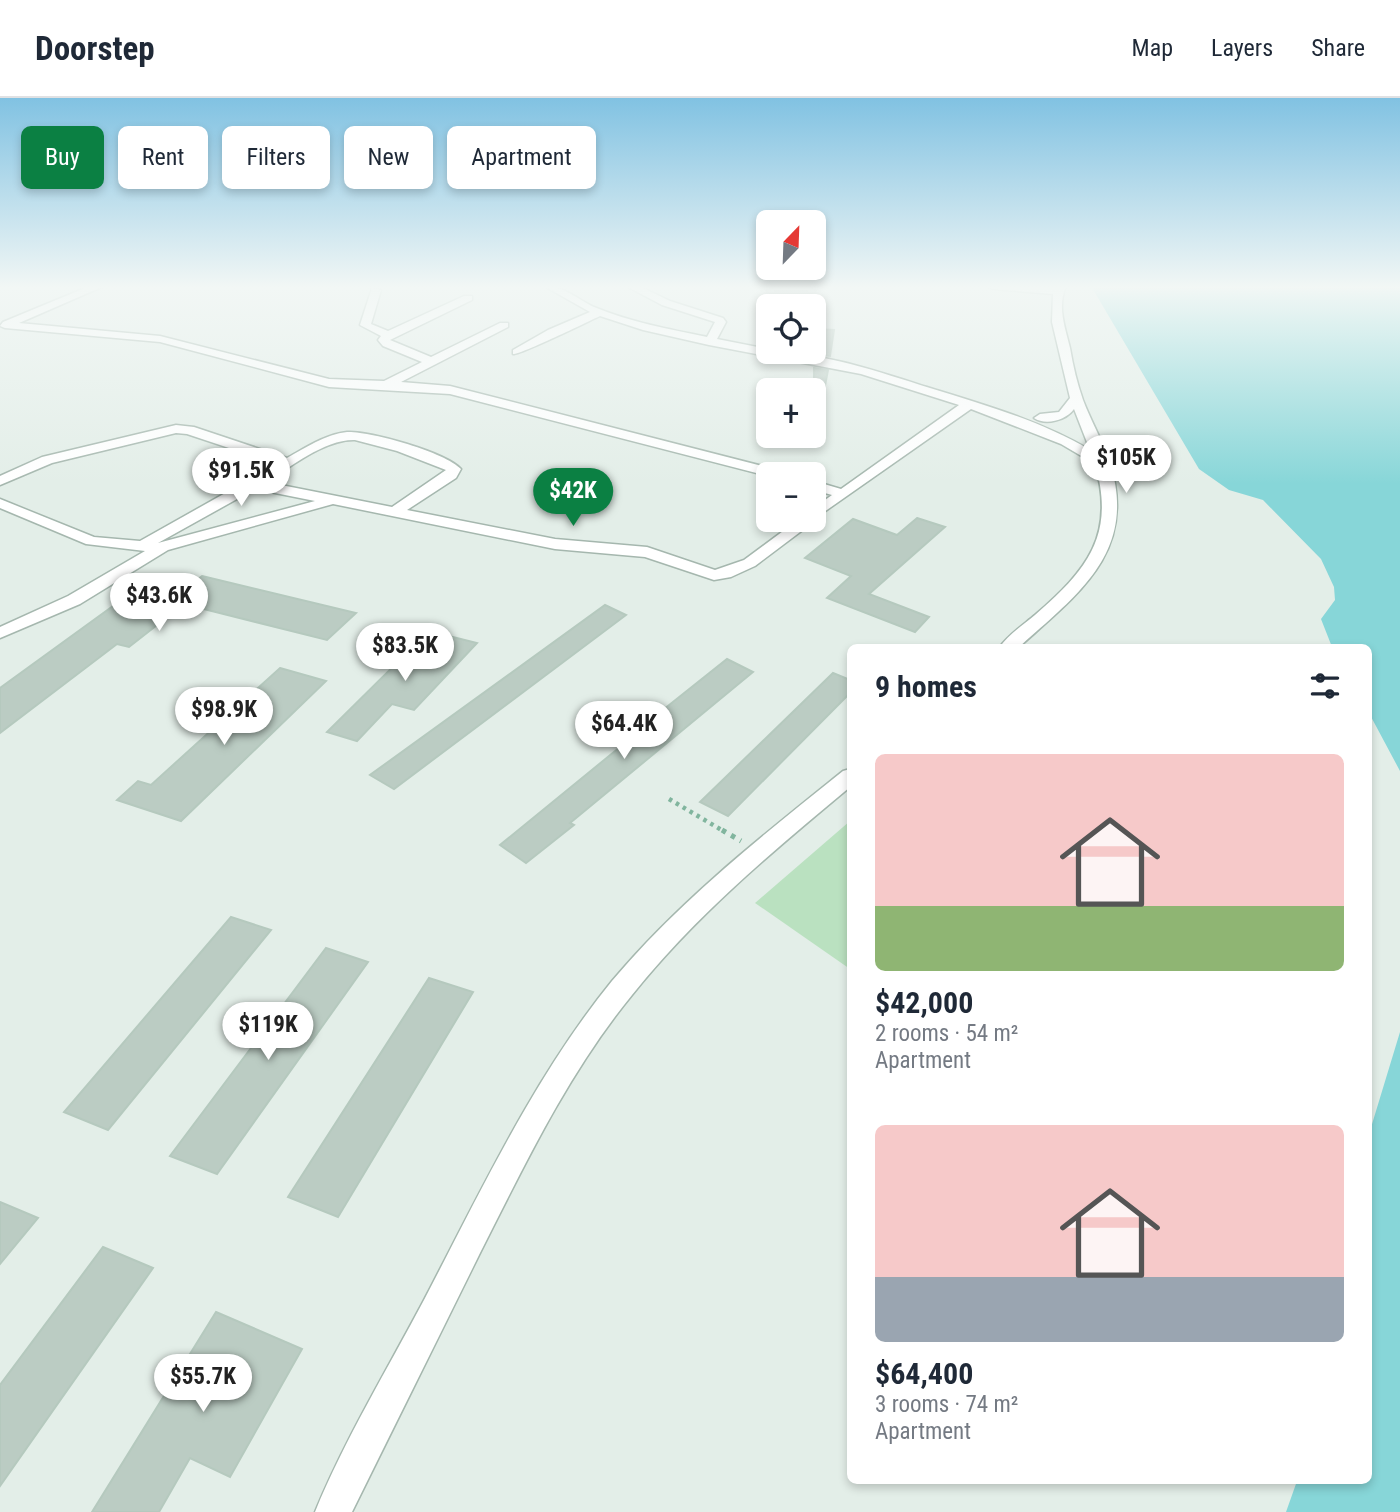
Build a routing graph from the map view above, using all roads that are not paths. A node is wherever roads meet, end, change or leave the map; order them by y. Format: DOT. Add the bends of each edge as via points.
graph roads {
  1 [pos="210,352"];
  2 [pos="407,352"];
  3 [pos="448,352"];
  4 [pos="762,352"];
  5 [pos="1065,352"];
  6 [pos="430,361"];
  7 [pos="386,386"];
  8 [pos="1076,398"];
  9 [pos="969,404"];
  10 [pos="1039,424"];
  11 [pos="1091,431"];
  12 [pos="288,463"];
  13 [pos="1103,463"];
  14 [pos="756,469"];
  15 [pos="0,481"];
  16 [pos="253,484"];
  17 [pos="826,489"];
  18 [pos="843,494"];
  19 [pos="329,501"];
  20 [pos="0,503"];
  21 [pos="826,506"];
  22 [pos="393,513"];
  23 [pos="790,532"];
  24 [pos="142,546"];
  25 [pos="163,547"];
  26 [pos="2,631"];
  27 [pos="1011,644"];
  28 [pos="847,778"];
  29 [pos="332,1512"];
  1 -- 7 [label="street" via="329,383"];
  2 -- 6 [label="street"];
  3 -- 6 [label="street"];
  4 -- 9 [label="street" via="863,371"];
  5 -- 8 [label="street"];
  6 -- 7 [label="street"];
  7 -- 14 [label="street" via="450,390"];
  8 -- 10 [label="street" via="1063,415"];
  8 -- 11 [label="street"];
  9 -- 10 [label="street"];
  9 -- 18 [label="street"];
  10 -- 11 [label="street"];
  10 -- 13 [label="street"];
  11 -- 13 [label="street"];
  12 -- 15 [label="street" via="176,429 47,460"];
  12 -- 16 [label="street"];
  12 -- 22 [label="street" via="349,436 410,451 454,469"];
  13 -- 27 [label="street" via="1110,512 1101,551 1083,576"];
  16 -- 19 [label="street"];
  16 -- 24 [label="street"];
  17 -- 18 [label="street"];
  18 -- 21 [label="street"];
  19 -- 22 [label="street"];
  19 -- 25 [label="street"];
  20 -- 24 [label="street" via="91,541"];
  22 -- 23 [label="street" via="555,544 647,552 723,576"];
  24 -- 25 [label="street"];
  25 -- 26 [label="street" via="74,600"];
  28 -- 29 [label="street" via="758,851 679,925 630,979 562,1072"];
}
